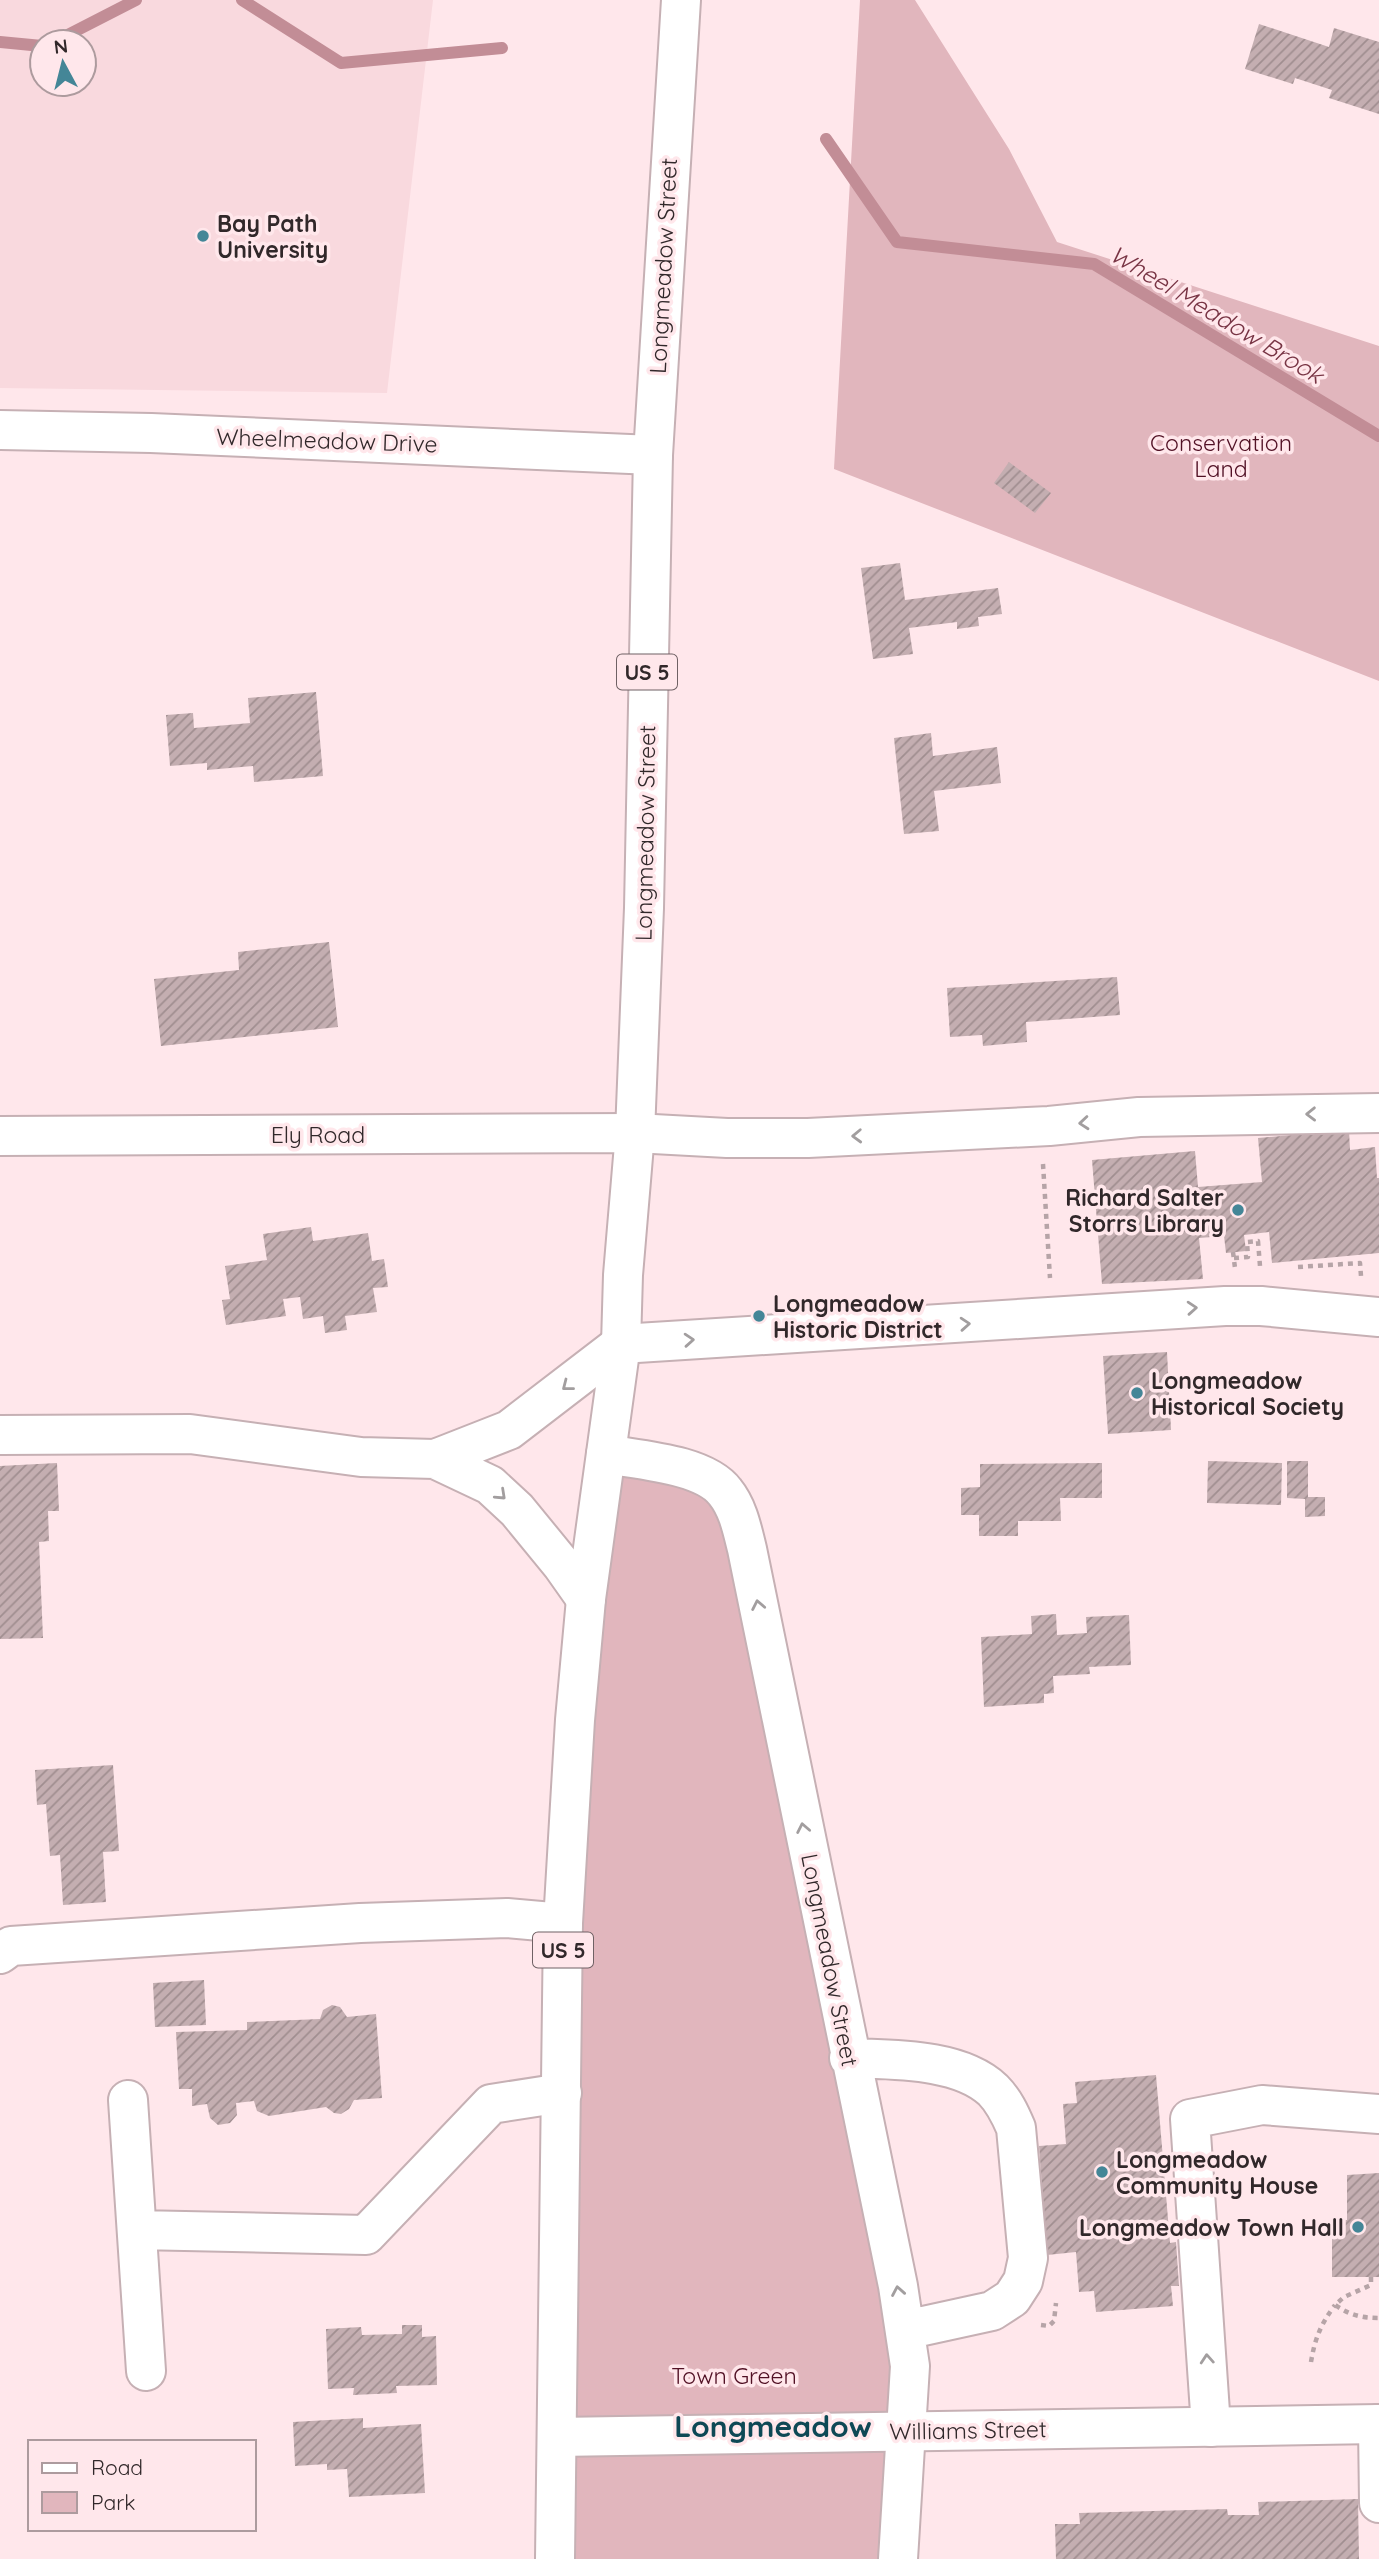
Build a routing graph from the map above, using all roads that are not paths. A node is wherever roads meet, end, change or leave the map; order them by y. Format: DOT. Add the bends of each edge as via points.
graph roads {
  1 [pos="681,0"];
  2 [pos="0,430"];
  3 [pos="653,455"];
  4 [pos="1379,1113"];
  5 [pos="635,1133"];
  6 [pos="0,1136"];
  7 [pos="1379,1317"];
  8 [pos="621,1344"];
  9 [pos="0,1435"];
  10 [pos="606,1454"];
  11 [pos="435,1459"];
  12 [pos="586,1600"];
  13 [pos="563,1923"];
  14 [pos="0,1954"];
  15 [pos="849,2058"];
  16 [pos="562,2093"];
  17 [pos="128,2100"];
  18 [pos="1379,2114"];
  19 [pos="137,2230"];
  20 [pos="905,2330"];
  21 [pos="146,2371"];
  22 [pos="1379,2424"];
  23 [pos="1211,2427"];
  24 [pos="906,2431"];
  25 [pos="557,2437"];
  26 [pos="1379,2503"];
  27 [pos="555,2559"];
  28 [pos="898,2559"];
  1 -- 3 [label="main road, Longmeadow Street / US 5"];
  2 -- 3 [label="main road, Wheelmeadow Drive"];
  3 -- 5 [label="main road, Longmeadow Street / US 5"];
  4 -- 5 [label="main road, Ely Road, one-way" via="1139,1117 808,1138"];
  5 -- 6 [label="main road, Ely Road"];
  5 -- 8 [label="main road, Longmeadow Street / US 5"];
  8 -- 7 [label="main road, one-way" via="1225,1306"];
  8 -- 10 [label="main road, Longmeadow Street / US 5"];
  8 -- 11 [label="main road, one-way" via="509,1430"];
  9 -- 11 [label="main road" via="190,1434 361,1457"];
  10 -- 12 [label="main road, Longmeadow Street / US 5"];
  15 -- 10 [label="main road, Longmeadow Street, one-way" via="737,1513 724,1490 704,1475"];
  11 -- 12 [label="main road, one-way" via="489,1485 517,1510"];
  12 -- 13 [label="main road, Longmeadow Street / US 5"];
  13 -- 14 [label="main road" via="507,1918 360,1923 11,1946"];
  13 -- 16 [label="main road, Longmeadow Street / US 5"];
  20 -- 15 [label="main road, Longmeadow Street, one-way"];
  15 -- 20 [label="main road" via="915,2061 974,2078 992,2090 1016,2128 1028,2258 1023,2281 1013,2298 992,2311"];
  16 -- 19 [label="main road" via="491,2104 366,2235"];
  16 -- 25 [label="main road, Longmeadow Street / US 5"];
  17 -- 19 [label="main road"];
  23 -- 18 [label="main road, one-way" via="1190,2119 1262,2105"];
  19 -- 21 [label="main road"];
  20 -- 24 [label="main road, Longmeadow Street" via="910,2366"];
  22 -- 23 [label="main road, Williams Street"];
  22 -- 26 [label="main road"];
  23 -- 24 [label="main road, Williams Street"];
  24 -- 25 [label="main road, Williams Street"];
  24 -- 28 [label="main road, Longmeadow Street"];
  25 -- 27 [label="main road, Longmeadow Street / US 5"];
}
